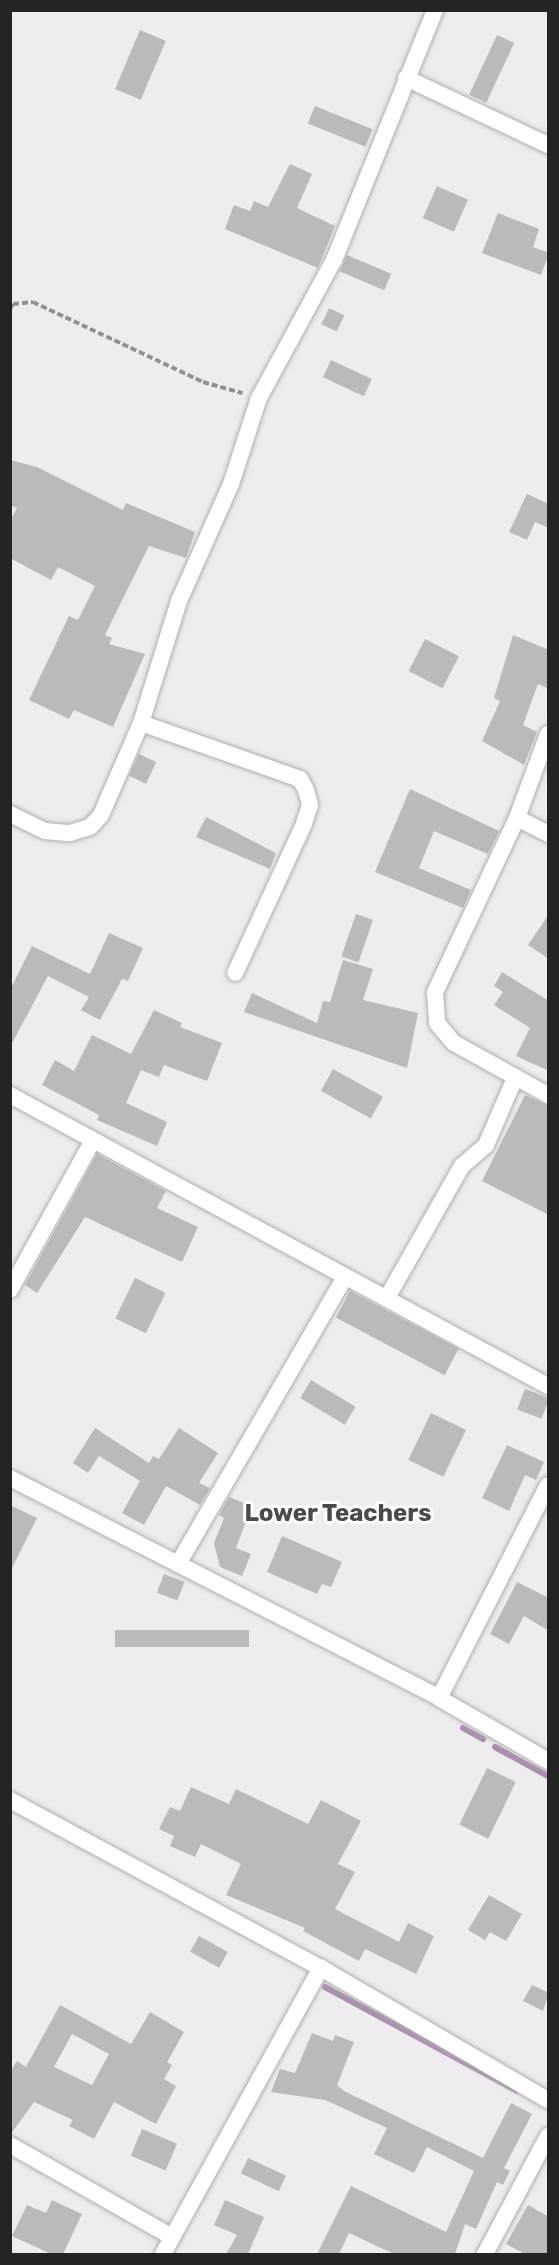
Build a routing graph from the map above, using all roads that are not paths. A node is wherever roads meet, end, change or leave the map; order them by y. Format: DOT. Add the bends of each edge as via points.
graph roads {
  1 [pos="435,10"];
  2 [pos="406,78"];
  3 [pos="549,145"];
  4 [pos="141,723"];
  5 [pos="549,734"];
  6 [pos="10,814"];
  7 [pos="518,818"];
  8 [pos="549,834"];
  9 [pos="235,973"];
  10 [pos="515,1078"];
  11 [pos="10,1095"];
  12 [pos="549,1095"];
  13 [pos="93,1140"];
  14 [pos="345,1277"];
  15 [pos="10,1290"];
  16 [pos="388,1296"];
  17 [pos="549,1386"];
  18 [pos="10,1478"];
  19 [pos="549,1485"];
  20 [pos="178,1564"];
  21 [pos="439,1698"];
  22 [pos="549,1761"];
  23 [pos="10,1800"];
  24 [pos="321,1968"];
  25 [pos="549,2100"];
  26 [pos="549,2136"];
  27 [pos="10,2145"];
  28 [pos="172,2237"];
  29 [pos="163,2254"];
  30 [pos="485,2254"];
  1 -- 2 [label="street"];
  2 -- 3 [label="street"];
  2 -- 4 [label="street" via="334,260 259,398 231,484 179,601"];
  4 -- 6 [label="street" via="101,815 90,827 70,833 45,831"];
  4 -- 9 [label="street" via="300,779 306,790 310,805 304,824"];
  5 -- 7 [label="street"];
  7 -- 8 [label="street"];
  7 -- 10 [label="street" via="435,992 437,1023 454,1042"];
  10 -- 12 [label="street"];
  10 -- 16 [label="street" via="486,1145 462,1166"];
  11 -- 13 [label="street"];
  13 -- 14 [label="street"];
  13 -- 15 [label="street"];
  14 -- 16 [label="street"];
  14 -- 20 [label="street"];
  16 -- 17 [label="street"];
  18 -- 20 [label="street"];
  19 -- 21 [label="street"];
  20 -- 21 [label="street"];
  21 -- 22 [label="street"];
  23 -- 24 [label="street"];
  24 -- 25 [label="street"];
  24 -- 28 [label="street"];
  26 -- 30 [label="street"];
  27 -- 28 [label="street"];
  28 -- 29 [label="street"];
}
